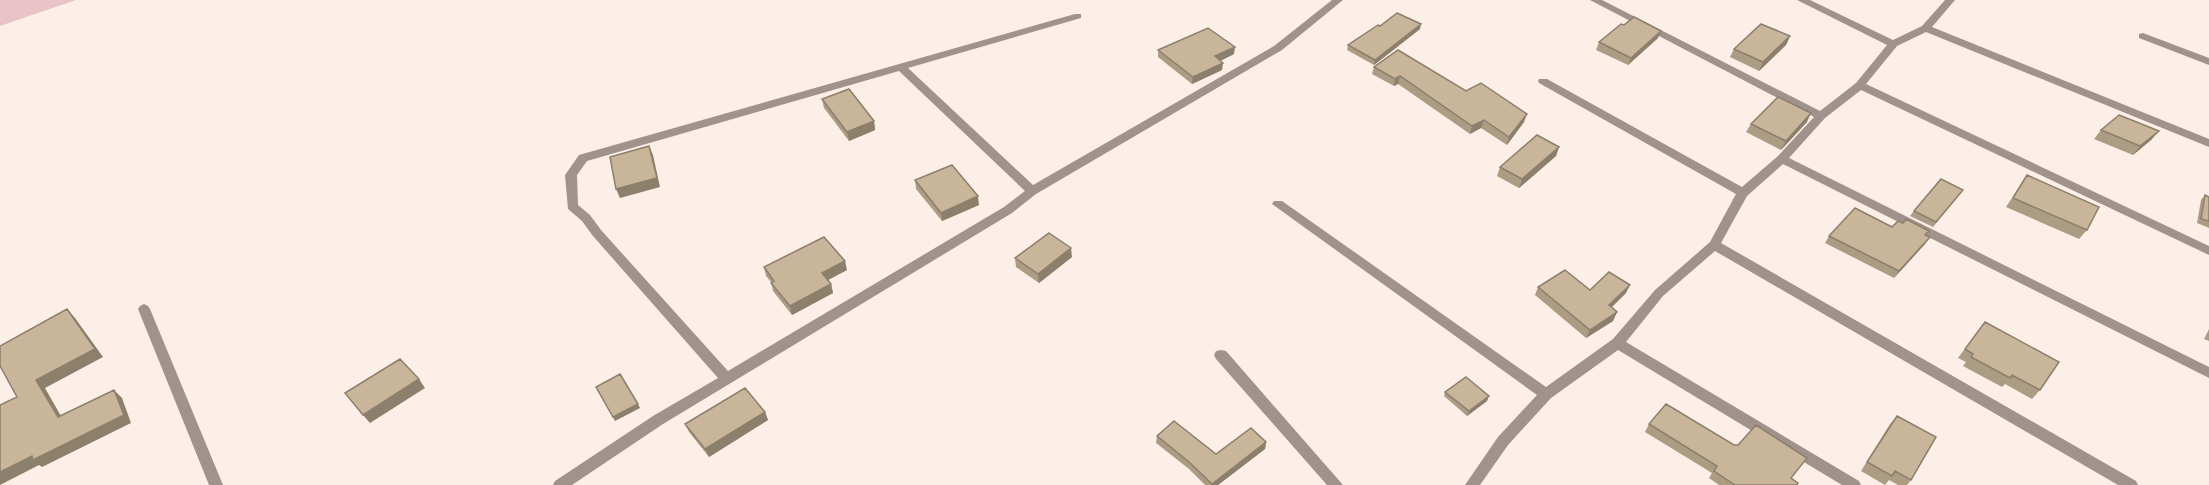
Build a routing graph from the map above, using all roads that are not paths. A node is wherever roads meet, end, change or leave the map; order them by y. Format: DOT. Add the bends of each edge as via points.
graph roads {
  1 [pos="1338,0"];
  2 [pos="1595,0"];
  3 [pos="1802,0"];
  4 [pos="1950,0"];
  5 [pos="1078,16"];
  6 [pos="1926,28"];
  7 [pos="2143,36"];
  8 [pos="1893,44"];
  9 [pos="2209,62"];
  10 [pos="901,67"];
  11 [pos="1543,81"];
  12 [pos="1860,85"];
  13 [pos="1821,116"];
  14 [pos="2209,143"];
  15 [pos="1782,159"];
  16 [pos="1032,191"];
  17 [pos="1743,193"];
  18 [pos="1278,204"];
  19 [pos="1714,245"];
  20 [pos="2209,251"];
  21 [pos="144,309"];
  22 [pos="1618,343"];
  23 [pos="1221,354"];
  24 [pos="2209,373"];
  25 [pos="727,379"];
  26 [pos="1546,394"];
  27 [pos="216,485"];
  28 [pos="560,485"];
  29 [pos="1336,485"];
  30 [pos="1472,485"];
  31 [pos="1854,485"];
  32 [pos="2131,485"];
  1 -- 16 [label="street" via="1278,48"];
  2 -- 13 [label="street"];
  3 -- 8 [label="street"];
  4 -- 6 [label="street"];
  5 -- 10 [label="street"];
  6 -- 8 [label="street"];
  6 -- 14 [label="street"];
  7 -- 9 [label="street"];
  8 -- 12 [label="street"];
  10 -- 16 [label="street"];
  10 -- 25 [label="street" via="583,158 571,175 572,206"];
  11 -- 17 [label="street"];
  12 -- 13 [label="street"];
  12 -- 20 [label="street"];
  13 -- 15 [label="street"];
  15 -- 17 [label="street"];
  15 -- 24 [label="street"];
  16 -- 25 [label="street" via="1008,210"];
  17 -- 19 [label="street"];
  18 -- 26 [label="street"];
  19 -- 22 [label="street" via="1659,293"];
  19 -- 32 [label="street"];
  21 -- 27 [label="street"];
  22 -- 26 [label="street"];
  22 -- 31 [label="street"];
  23 -- 29 [label="street"];
  25 -- 28 [label="street"];
  26 -- 30 [label="street" via="1503,441"];
}
